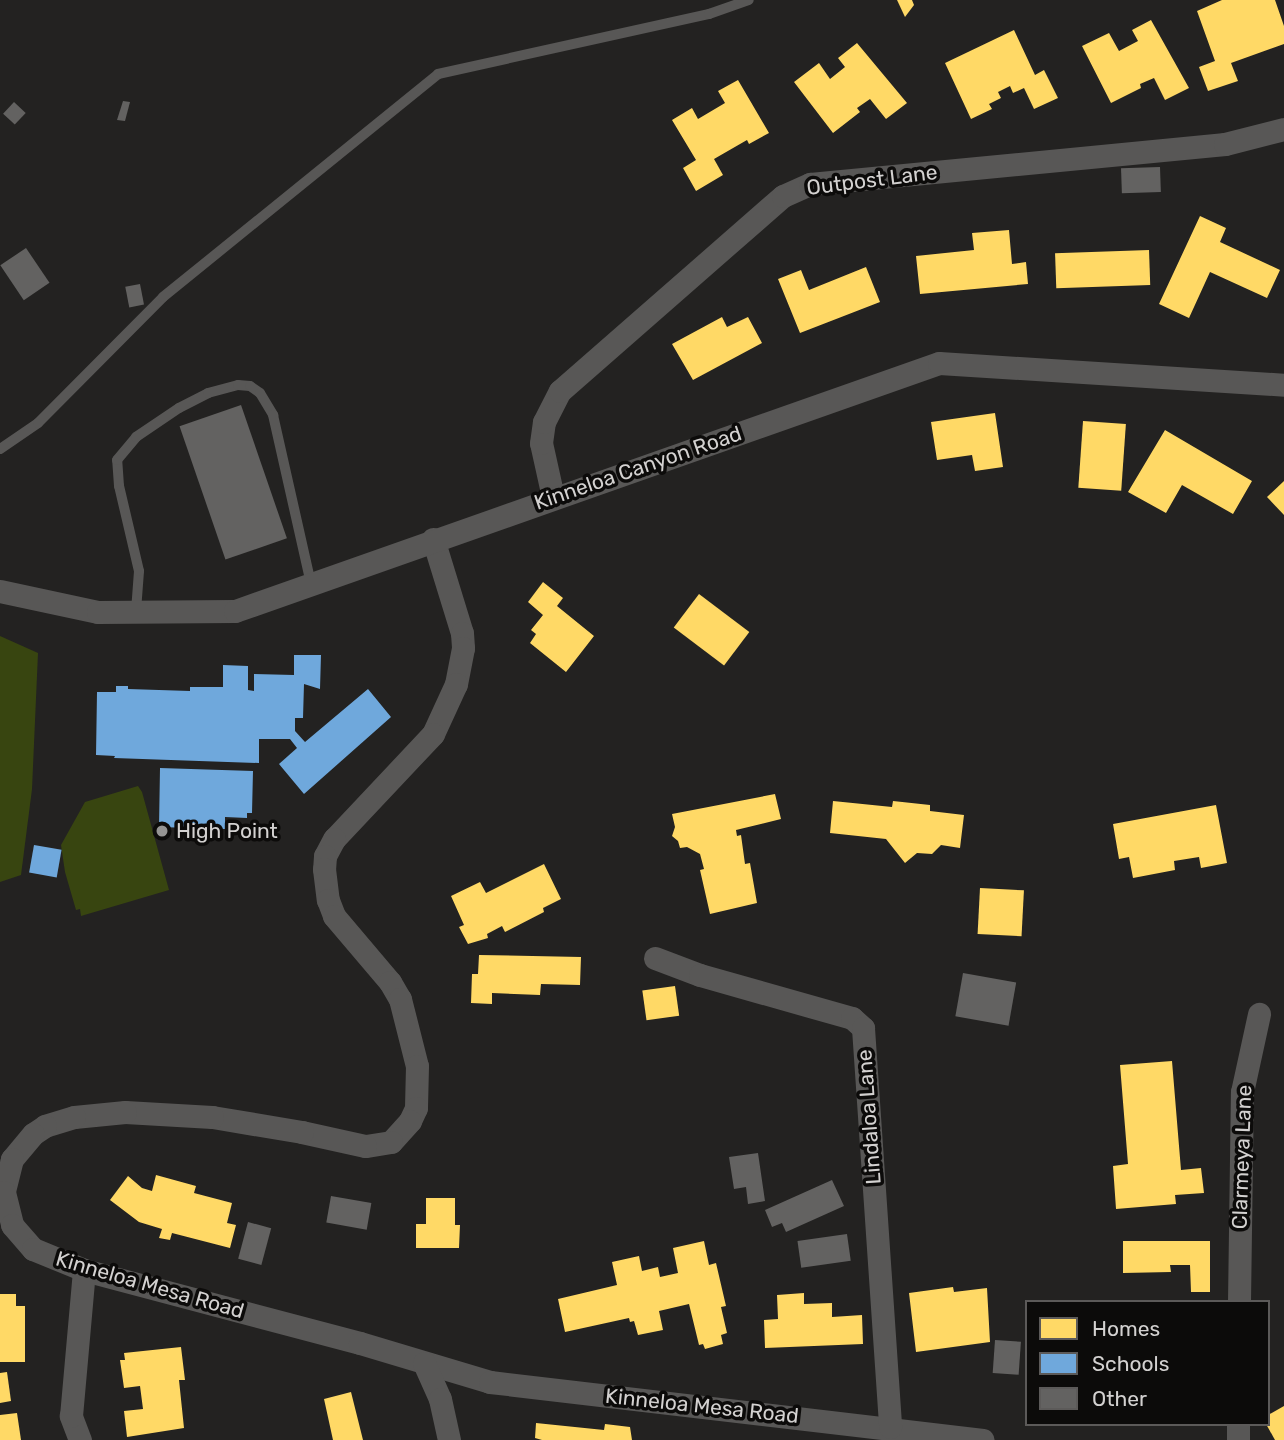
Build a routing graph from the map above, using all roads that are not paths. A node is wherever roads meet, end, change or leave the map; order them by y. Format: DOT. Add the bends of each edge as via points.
graph roads {
  1 [pos="749,0"];
  2 [pos="1284,129"];
  3 [pos="1284,385"];
  4 [pos="0,449"];
  5 [pos="553,497"];
  6 [pos="433,539"];
  7 [pos="311,583"];
  8 [pos="0,591"];
  9 [pos="136,611"];
  10 [pos="654,958"];
  11 [pos="1259,1014"];
  12 [pos="83,1270"];
  13 [pos="1239,1300"];
  14 [pos="424,1363"];
  15 [pos="890,1427"];
  16 [pos="80,1440"];
  17 [pos="449,1440"];
  18 [pos="983,1440"];
  1 -- 4 [label="lane" via="709,14 438,74 163,297 38,423"];
  2 -- 5 [label="street, Outpost Lane" via="1225,144 810,184 783,196 560,391 544,422 541,443"];
  3 -- 5 [label="street, Kinneloa Canyon Road" via="939,363"];
  5 -- 6 [label="street, Kinneloa Canyon Road"];
  6 -- 7 [label="street, Kinneloa Canyon Road"];
  6 -- 12 [label="street, Kinneloa Mesa Road" via="462,633 456,684 433,734 334,839 324,869 334,916 400,999 417,1066 419,1088 413,1114 391,1142 365,1146 172,1113 98,1113 45,1126 12,1159 4,1192 6,1209 12,1225 33,1248"];
  7 -- 9 [label="street, Kinneloa Canyon Road" via="235,611"];
  7 -- 9 [label="lane" via="273,415 266,400 250,386 238,385 179,408 125,447 117,460 139,571"];
  8 -- 9 [label="street, Kinneloa Canyon Road" via="98,612"];
  10 -- 15 [label="street, Lindaloa Lane" via="852,1018 863,1028"];
  11 -- 13 [label="street, Clarmeya Lane" via="1242,1092"];
  12 -- 14 [label="street, Kinneloa Mesa Road"];
  12 -- 16 [label="street" via="71,1416"];
  14 -- 15 [label="street, Kinneloa Mesa Road" via="490,1382"];
  14 -- 17 [label="street" via="440,1399"];
  15 -- 18 [label="street, Kinneloa Mesa Road"];
}
